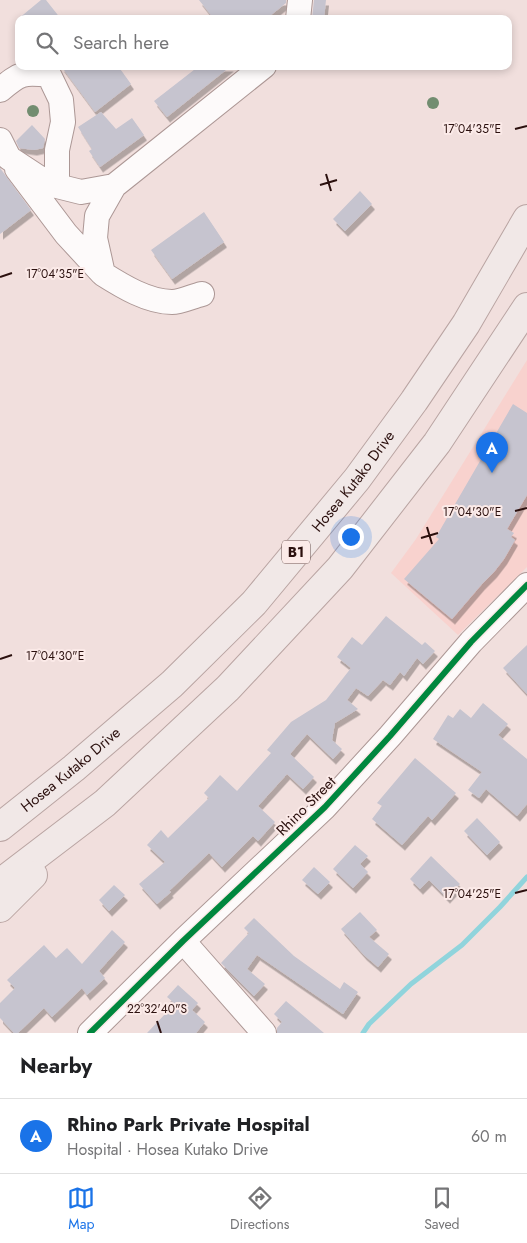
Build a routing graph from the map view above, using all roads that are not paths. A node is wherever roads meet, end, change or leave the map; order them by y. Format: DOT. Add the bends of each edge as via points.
graph roads {
  1 [pos="300,0"];
  2 [pos="298,15"];
  3 [pos="259,70"];
  4 [pos="0,90"];
  5 [pos="5,149"];
  6 [pos="56,186"];
  7 [pos="114,186"];
  8 [pos="527,219"];
  9 [pos="103,274"];
  10 [pos="202,294"];
  11 [pos="527,307"];
  12 [pos="527,331"];
  13 [pos="502,346"];
  14 [pos="527,585"];
  15 [pos="105,803"];
  16 [pos="0,827"];
  17 [pos="0,882"];
  18 [pos="0,908"];
  19 [pos="183,941"];
  20 [pos="90,1033"];
  21 [pos="264,1033"];
  1 -- 2 [label="street"];
  3 -- 7 [label="street"];
  4 -- 6 [label="street" via="16,77 31,73 49,75 61,100 63,122"];
  5 -- 6 [label="street" via="38,177"];
  5 -- 9 [label="street" via="66,234"];
  6 -- 7 [label="street" via="81,192"];
  7 -- 9 [label="street" via="97,216 95,238"];
  8 -- 16 [label="main road, Hosea Kutako Drive / B1" via="466,324 414,401 357,479 254,603 165,690"];
  9 -- 10 [label="street" via="149,298 173,302"];
  11 -- 13 [label="main road"];
  12 -- 13 [label="street"];
  13 -- 15 [label="main road" via="437,442 340,568 228,688"];
  14 -- 19 [label="street, Rhino Street" via="471,642 325,807"];
  15 -- 17 [label="main road"];
  15 -- 18 [label="main road"];
  19 -- 20 [label="street, Rhino Street"];
  19 -- 21 [label="street"];
}
